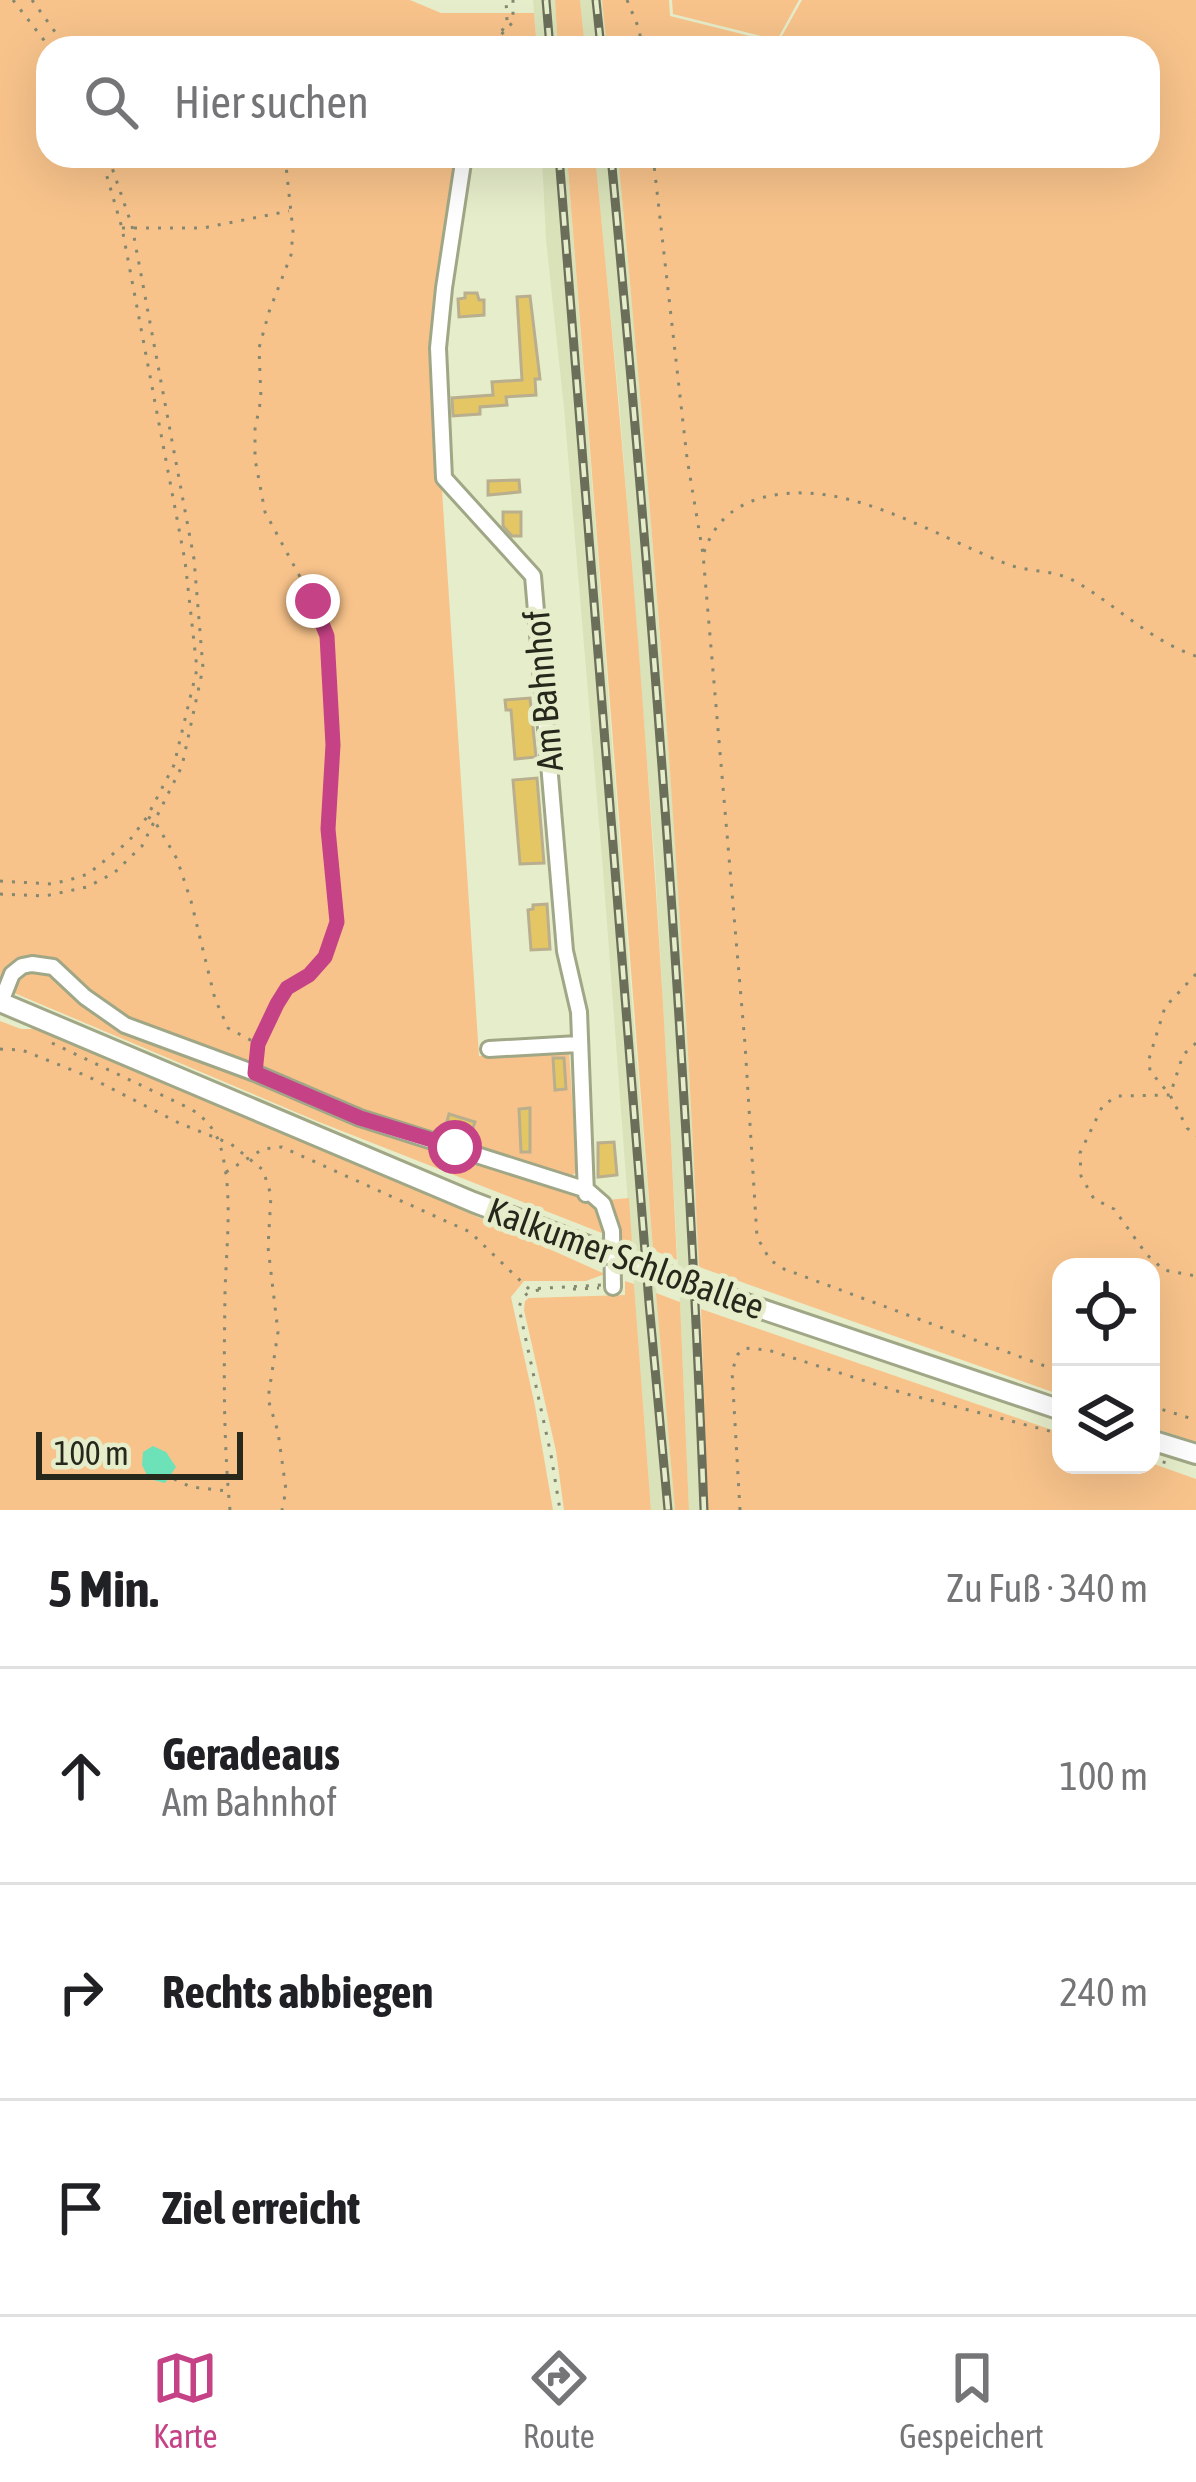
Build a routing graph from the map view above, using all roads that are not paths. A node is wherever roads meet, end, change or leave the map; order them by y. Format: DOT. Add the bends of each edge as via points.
graph roads {
  1 [pos="462,168"];
  2 [pos="0,1002"];
  3 [pos="578,1044"];
  4 [pos="489,1049"];
  5 [pos="587,1192"];
  6 [pos="611,1286"];
  7 [pos="1052,1407"];
  8 [pos="1160,1443"];
  9 [pos="1196,1454"];
  1 -- 3 [label="street, Am Bahnhof" via="438,348 444,478 533,576"];
  2 -- 5 [label="street" via="22,966 53,967 125,1025 360,1118"];
  2 -- 7 [label="main road, Kalkumer Schloßallee, bridge" via="473,1202"];
  3 -- 4 [label="street"];
  3 -- 5 [label="street, Am Bahnhof"];
  5 -- 6 [label="street, Am Bahnhof" via="603,1204 612,1231"];
  8 -- 9 [label="main road"];
}
